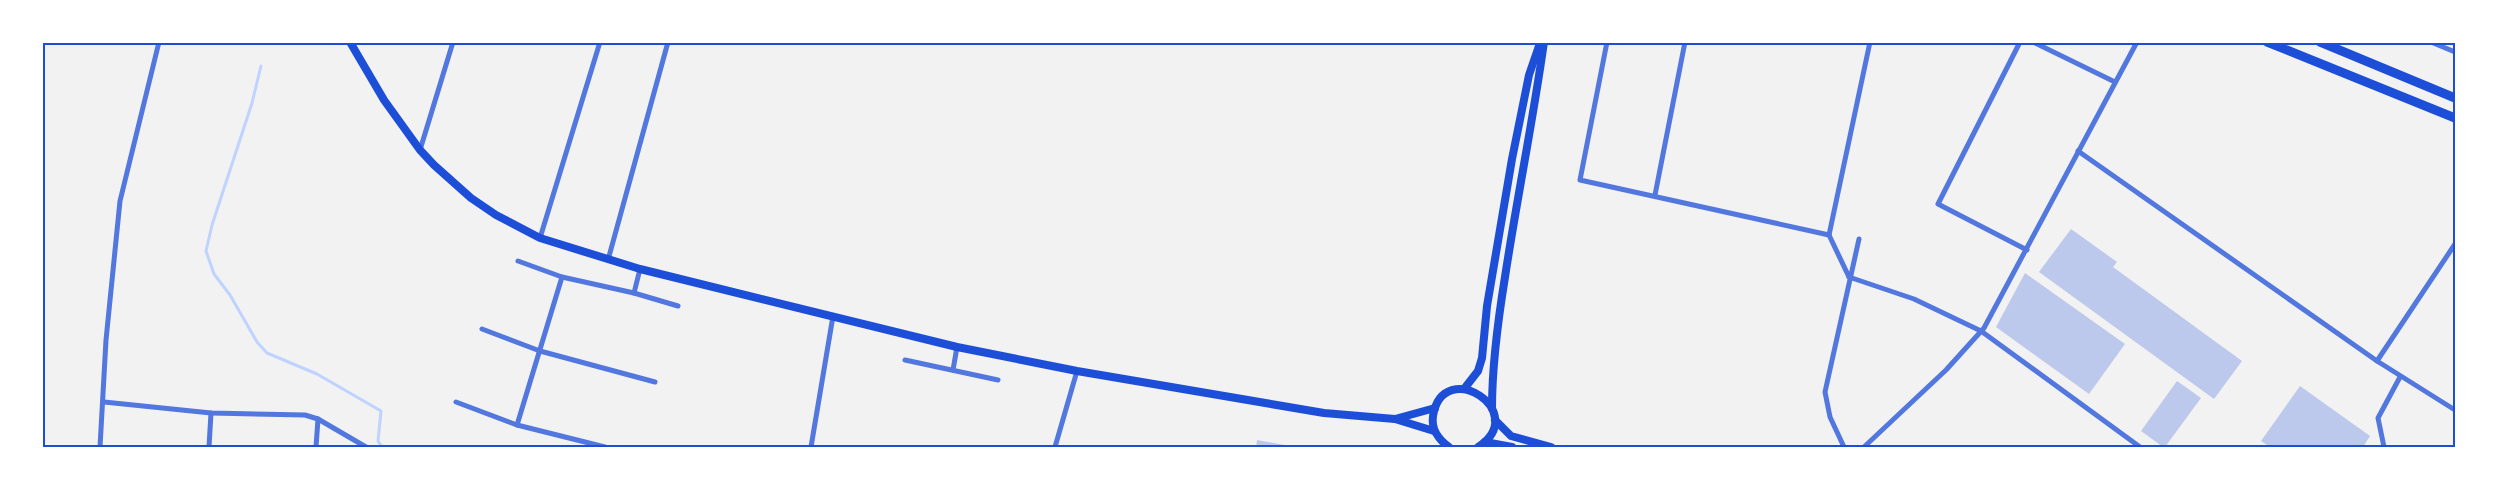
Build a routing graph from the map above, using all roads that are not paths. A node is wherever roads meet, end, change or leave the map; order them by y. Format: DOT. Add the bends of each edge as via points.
graph roads {
  1 [pos="159,42"];
  2 [pos="350,42"];
  3 [pos="453,42"];
  4 [pos="600,42"];
  5 [pos="668,42"];
  6 [pos="1542,42"];
  7 [pos="1606,42"];
  8 [pos="1685,42"];
  9 [pos="1870,42"];
  10 [pos="2020,42"];
  11 [pos="2033,42"];
  12 [pos="2137,42"];
  13 [pos="2267,42"];
  14 [pos="2320,42"];
  15 [pos="2431,42"];
  16 [pos="2455,52"];
  17 [pos="2115,82"];
  18 [pos="2455,98"];
  19 [pos="2455,118"];
  20 [pos="420,150"];
  21 [pos="2078,151"];
  22 [pos="1655,195"];
  23 [pos="1829,235"];
  24 [pos="540,238"];
  25 [pos="1859,239"];
  26 [pos="2455,244"];
  27 [pos="2026,250"];
  28 [pos="608,260"];
  29 [pos="518,261"];
  30 [pos="640,269"];
  31 [pos="562,277"];
  32 [pos="1849,277"];
  33 [pos="634,293"];
  34 [pos="678,306"];
  35 [pos="833,316"];
  36 [pos="482,328"];
  37 [pos="1981,331"];
  38 [pos="957,347"];
  39 [pos="540,351"];
  40 [pos="905,360"];
  41 [pos="2377,362"];
  42 [pos="952,370"];
  43 [pos="1077,371"];
  44 [pos="2400,377"];
  45 [pos="998,380"];
  46 [pos="655,382"];
  47 [pos="1464,389"];
  48 [pos="104,402"];
  49 [pos="456,402"];
  50 [pos="1435,408"];
  51 [pos="1492,408"];
  52 [pos="2455,410"];
  53 [pos="211,413"];
  54 [pos="318,419"];
  55 [pos="1395,419"];
  56 [pos="1494,420"];
  57 [pos="517,425"];
  58 [pos="1434,431"];
  59 [pos="1481,445"];
  60 [pos="100,447"];
  61 [pos="209,447"];
  62 [pos="315,447"];
  63 [pos="366,447"];
  64 [pos="605,447"];
  65 [pos="811,447"];
  66 [pos="1055,447"];
  67 [pos="1449,447"];
  68 [pos="1512,447"];
  69 [pos="1551,447"];
  70 [pos="1844,447"];
  71 [pos="1864,447"];
  72 [pos="2140,447"];
  73 [pos="2384,447"];
  1 -- 48 [label="street" via="120,201 106,338"];
  2 -- 20 [label="main road" via="384,100"];
  3 -- 20 [label="street"];
  4 -- 24 [label="street"];
  5 -- 28 [label="street"];
  6 -- 47 [label="main road" via="1529,75 1512,159 1482,358 1478,371"];
  6 -- 51 [label="main road" via="1503,288 1493,363"];
  7 -- 22 [label="street" via="1580,180"];
  8 -- 22 [label="street"];
  9 -- 23 [label="street"];
  10 -- 27 [label="street" via="1938,204"];
  11 -- 17 [label="street"];
  12 -- 17 [label="street"];
  13 -- 19 [label="highway"];
  14 -- 18 [label="highway"];
  15 -- 16 [label="street"];
  17 -- 21 [label="street"];
  20 -- 24 [label="main road" via="471,198"];
  21 -- 27 [label="street"];
  21 -- 41 [label="street"];
  22 -- 23 [label="street"];
  23 -- 32 [label="street"];
  24 -- 28 [label="main road"];
  25 -- 32 [label="street"];
  26 -- 41 [label="street"];
  27 -- 37 [label="street"];
  28 -- 30 [label="main road"];
  29 -- 31 [label="street"];
  30 -- 33 [label="street"];
  30 -- 35 [label="main road"];
  31 -- 33 [label="street"];
  31 -- 39 [label="street"];
  32 -- 37 [label="street" via="1914,299"];
  32 -- 70 [label="street" via="1825,392 1830,417"];
  33 -- 34 [label="street"];
  35 -- 38 [label="main road"];
  35 -- 65 [label="street"];
  36 -- 39 [label="street"];
  37 -- 71 [label="street" via="1946,370"];
  37 -- 72 [label="street"];
  38 -- 42 [label="street"];
  38 -- 43 [label="main road"];
  39 -- 46 [label="street"];
  39 -- 57 [label="street"];
  40 -- 42 [label="street"];
  41 -- 44 [label="street"];
  42 -- 45 [label="street"];
  43 -- 55 [label="main road" via="1324,413"];
  43 -- 66 [label="street"];
  44 -- 52 [label="street"];
  44 -- 73 [label="street" via="2378,418"];
  47 -- 50 [label="main road" via="1452,391"];
  47 -- 51 [label="main road" via="1476,391"];
  48 -- 53 [label="street"];
  48 -- 60 [label="street"];
  49 -- 57 [label="street"];
  50 -- 55 [label="main road"];
  50 -- 58 [label="main road"];
  51 -- 56 [label="main road"];
  53 -- 54 [label="street" via="305,414"];
  53 -- 61 [label="street"];
  54 -- 62 [label="street"];
  54 -- 63 [label="street"];
  55 -- 58 [label="main road"];
  56 -- 59 [label="main road" via="1492,432"];
  56 -- 69 [label="main road" via="1511,436"];
  57 -- 64 [label="street"];
  58 -- 67 [label="main road"];
  59 -- 68 [label="main road"];
}
